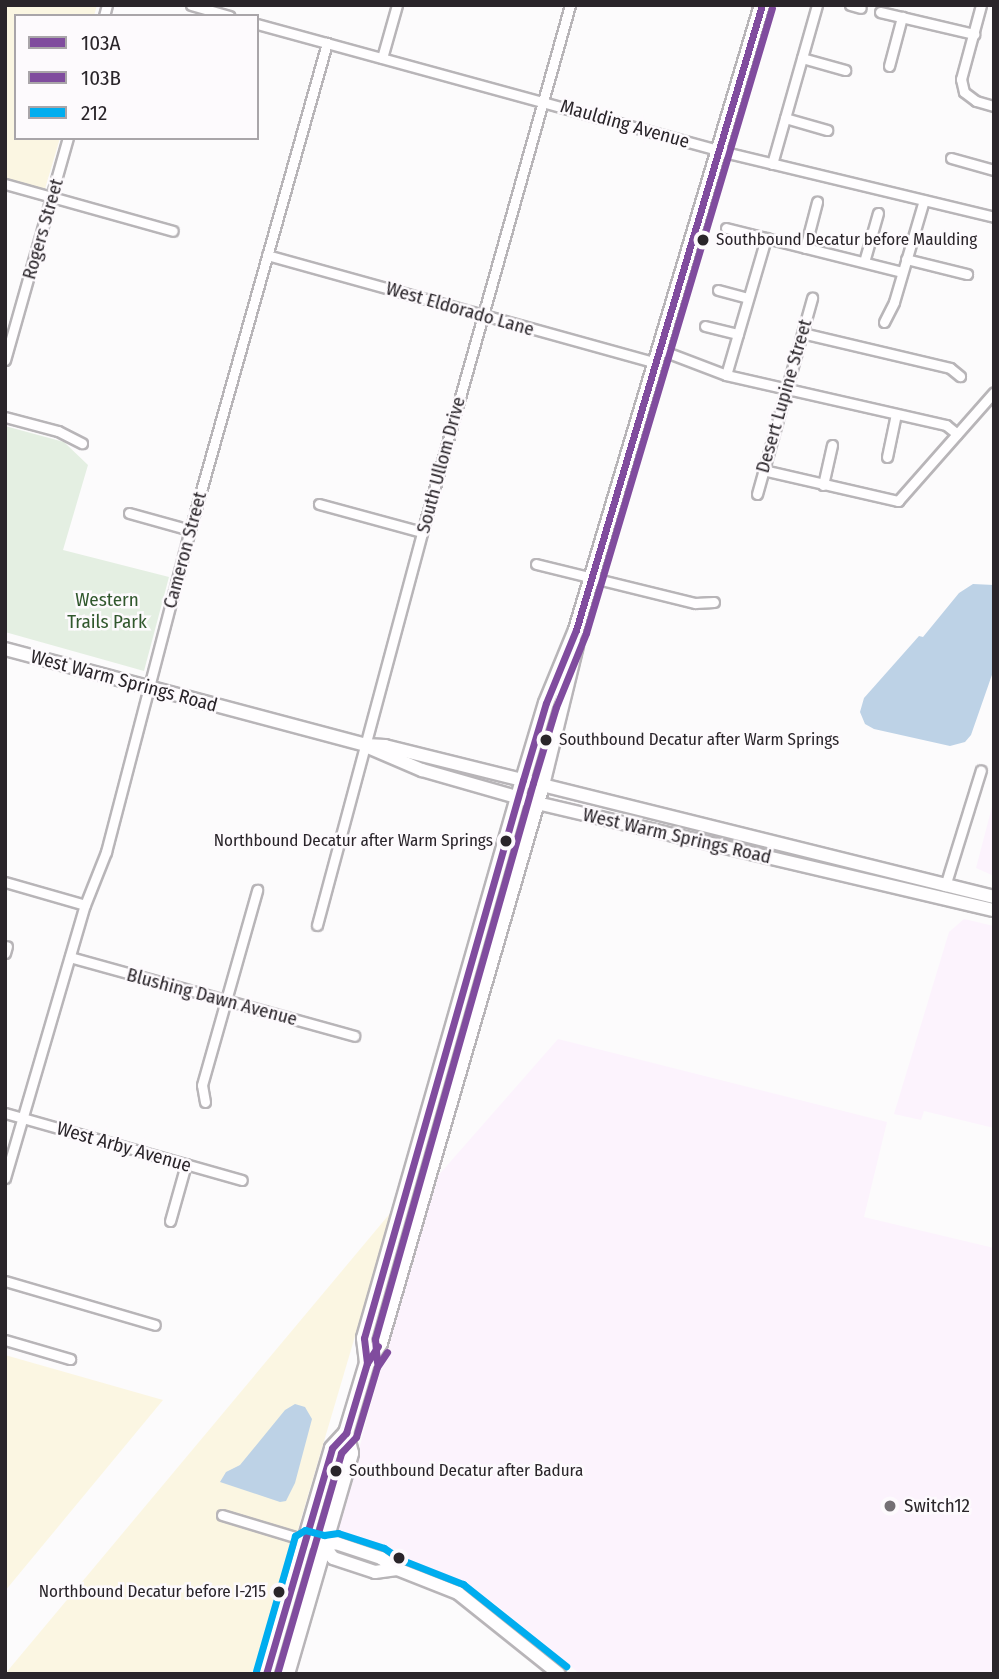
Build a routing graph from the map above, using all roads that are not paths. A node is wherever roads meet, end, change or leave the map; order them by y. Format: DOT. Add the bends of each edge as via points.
graph roads {
  1 [pos="191,5"];
  2 [pos="397,5"];
  3 [pos="570,5"];
  4 [pos="762,5"];
  5 [pos="817,5"];
  6 [pos="850,5"];
  7 [pos="981,5"];
  8 [pos="861,8"];
  9 [pos="880,12"];
  10 [pos="222,14"];
  11 [pos="902,17"];
  12 [pos="259,25"];
  13 [pos="974,34"];
  14 [pos="327,43"];
  15 [pos="382,58"];
  16 [pos="802,58"];
  17 [pos="889,66"];
  18 [pos="845,70"];
  19 [pos="542,101"];
  20 [pos="994,106"];
  21 [pos="785,118"];
  22 [pos="827,130"];
  23 [pos="67,140"];
  24 [pos="720,151"];
  25 [pos="951,158"];
  26 [pos="772,164"];
  27 [pos="994,170"];
  28 [pos="5,184"];
  29 [pos="51,197"];
  30 [pos="924,200"];
  31 [pos="817,202"];
  32 [pos="878,213"];
  33 [pos="994,217"];
  34 [pos="726,228"];
  35 [pos="173,231"];
  36 [pos="765,238"];
  37 [pos="805,248"];
  38 [pos="267,255"];
  39 [pos="906,259"];
  40 [pos="864,262"];
  41 [pos="902,272"];
  42 [pos="967,274"];
  43 [pos="718,290"];
  44 [pos="748,298"];
  45 [pos="812,298"];
  46 [pos="482,316"];
  47 [pos="884,322"];
  48 [pos="705,326"];
  49 [pos="802,332"];
  50 [pos="738,334"];
  51 [pos="656,356"];
  52 [pos="5,360"];
  53 [pos="726,374"];
  54 [pos="960,376"];
  55 [pos="786,387"];
  56 [pos="994,392"];
  57 [pos="896,414"];
  58 [pos="5,417"];
  59 [pos="957,434"];
  60 [pos="82,443"];
  61 [pos="832,445"];
  62 [pos="887,457"];
  63 [pos="763,470"];
  64 [pos="823,485"];
  65 [pos="757,494"];
  66 [pos="319,503"];
  67 [pos="129,513"];
  68 [pos="190,530"];
  69 [pos="422,532"];
  70 [pos="536,564"];
  71 [pos="591,579"];
  72 [pos="714,602"];
  73 [pos="576,630"];
  74 [pos="5,649"];
  75 [pos="148,688"];
  76 [pos="365,745"];
  77 [pos="981,770"];
  78 [pos="523,780"];
  79 [pos="542,785"];
  80 [pos="517,798"];
  81 [pos="537,803"];
  82 [pos="5,882"];
  83 [pos="945,886"];
  84 [pos="257,890"];
  85 [pos="994,897"];
  86 [pos="85,905"];
  87 [pos="994,910"];
  88 [pos="317,925"];
  89 [pos="70,957"];
  90 [pos="226,1000"];
  91 [pos="354,1036"];
  92 [pos="205,1102"];
  93 [pos="5,1113"];
  94 [pos="23,1118"];
  95 [pos="186,1164"];
  96 [pos="5,1178"];
  97 [pos="242,1180"];
  98 [pos="170,1221"];
  99 [pos="5,1282"];
  100 [pos="155,1325"];
  101 [pos="5,1340"];
  102 [pos="70,1359"];
  103 [pos="367,1363"];
  104 [pos="346,1433"];
  105 [pos="222,1516"];
  106 [pos="305,1540"];
  107 [pos="324,1546"];
  108 [pos="265,1674"];
  109 [pos="287,1674"];
  110 [pos="559,1674"];
  1 -- 10 [label="street"];
  2 -- 15 [label="street"];
  3 -- 19 [label="street, South Ullom Drive"];
  4 -- 24 [label="main road"];
  5 -- 16 [label="street"];
  6 -- 8 [label="street"];
  7 -- 13 [label="street"];
  9 -- 11 [label="street"];
  11 -- 13 [label="street"];
  11 -- 17 [label="street"];
  12 -- 14 [label="street, Maulding Avenue"];
  13 -- 20 [label="street" via="961,79 964,92"];
  14 -- 15 [label="street, Maulding Avenue"];
  14 -- 38 [label="street, Cameron Street"];
  15 -- 19 [label="street, Maulding Avenue"];
  16 -- 18 [label="street"];
  16 -- 21 [label="street"];
  19 -- 24 [label="street, Maulding Avenue"];
  19 -- 46 [label="street, South Ullom Drive"];
  21 -- 22 [label="street"];
  21 -- 26 [label="street"];
  23 -- 29 [label="street, Rogers Street"];
  24 -- 26 [label="street, Maulding Avenue"];
  24 -- 51 [label="main road"];
  25 -- 27 [label="street"];
  26 -- 30 [label="street, Maulding Avenue"];
  28 -- 29 [label="street"];
  29 -- 35 [label="street"];
  29 -- 52 [label="street, Rogers Street"];
  30 -- 33 [label="street, Maulding Avenue"];
  30 -- 39 [label="street"];
  31 -- 37 [label="street"];
  32 -- 40 [label="street"];
  34 -- 36 [label="street"];
  36 -- 37 [label="street"];
  36 -- 44 [label="street"];
  37 -- 40 [label="street"];
  38 -- 46 [label="street, West Eldorado Lane"];
  38 -- 68 [label="street, Cameron Street"];
  39 -- 41 [label="street"];
  39 -- 42 [label="street"];
  40 -- 41 [label="street"];
  41 -- 47 [label="street"];
  43 -- 44 [label="street"];
  44 -- 50 [label="street"];
  45 -- 49 [label="street, Desert Lupine Street"];
  46 -- 51 [label="street, West Eldorado Lane"];
  46 -- 69 [label="street, South Ullom Drive"];
  48 -- 50 [label="street"];
  49 -- 54 [label="street" via="950,368"];
  49 -- 55 [label="street, Desert Lupine Street"];
  50 -- 53 [label="street"];
  51 -- 53 [label="street, West Eldorado Lane"];
  51 -- 71 [label="main road"];
  53 -- 55 [label="street, West Eldorado Lane"];
  55 -- 57 [label="street, West Eldorado Lane"];
  55 -- 63 [label="street, Desert Lupine Street"];
  56 -- 59 [label="street"];
  57 -- 59 [label="street, West Eldorado Lane" via="946,425"];
  57 -- 62 [label="street"];
  58 -- 60 [label="street" via="58,431"];
  59 -- 64 [label="street" via="898,501"];
  61 -- 64 [label="street"];
  63 -- 64 [label="street"];
  63 -- 65 [label="street, Desert Lupine Street"];
  66 -- 69 [label="street"];
  67 -- 68 [label="street"];
  68 -- 75 [label="street, Cameron Street"];
  69 -- 76 [label="street, South Ullom Drive"];
  70 -- 71 [label="street"];
  71 -- 72 [label="street" via="695,603"];
  71 -- 73 [label="main road"];
  73 -- 78 [label="main road" via="546,704"];
  73 -- 79 [label="main road" via="561,717"];
  74 -- 75 [label="main road, West Warm Springs Road"];
  75 -- 76 [label="main road, West Warm Springs Road"];
  75 -- 86 [label="street, Cameron Street" via="106,852"];
  76 -- 78 [label="main road, West Warm Springs Road"];
  76 -- 80 [label="main road, West Warm Springs Road" via="422,770"];
  76 -- 88 [label="street, South Ullom Drive"];
  77 -- 83 [label="street"];
  78 -- 79 [label="main road, West Warm Springs Road"];
  78 -- 80 [label="main road"];
  79 -- 81 [label="main road"];
  79 -- 83 [label="main road, West Warm Springs Road"];
  80 -- 81 [label="main road, West Warm Springs Road"];
  80 -- 103 [label="main road" via="364,1338"];
  81 -- 87 [label="main road, West Warm Springs Road"];
  81 -- 103 [label="main road" via="380,1343"];
  82 -- 86 [label="street"];
  83 -- 85 [label="main road, West Warm Springs Road"];
  84 -- 90 [label="street"];
  86 -- 89 [label="street, Cameron Street"];
  89 -- 90 [label="street, Blushing Dawn Avenue"];
  89 -- 94 [label="street, Cameron Street"];
  90 -- 91 [label="street, Blushing Dawn Avenue"];
  90 -- 92 [label="street" via="202,1085"];
  93 -- 94 [label="street, West Arby Avenue"];
  94 -- 95 [label="street, West Arby Avenue"];
  94 -- 96 [label="street, Cameron Street"];
  95 -- 97 [label="street, West Arby Avenue"];
  95 -- 98 [label="street"];
  99 -- 100 [label="street"];
  101 -- 102 [label="street"];
  103 -- 104 [label="main road"];
  104 -- 106 [label="main road" via="332,1448"];
  104 -- 107 [label="main road" via="351,1453"];
  105 -- 106 [label="street"];
  106 -- 107 [label="main road"];
  106 -- 108 [label="main road"];
  107 -- 109 [label="main road"];
  107 -- 110 [label="main road" via="336,1543 381,1558 458,1593"];
}
